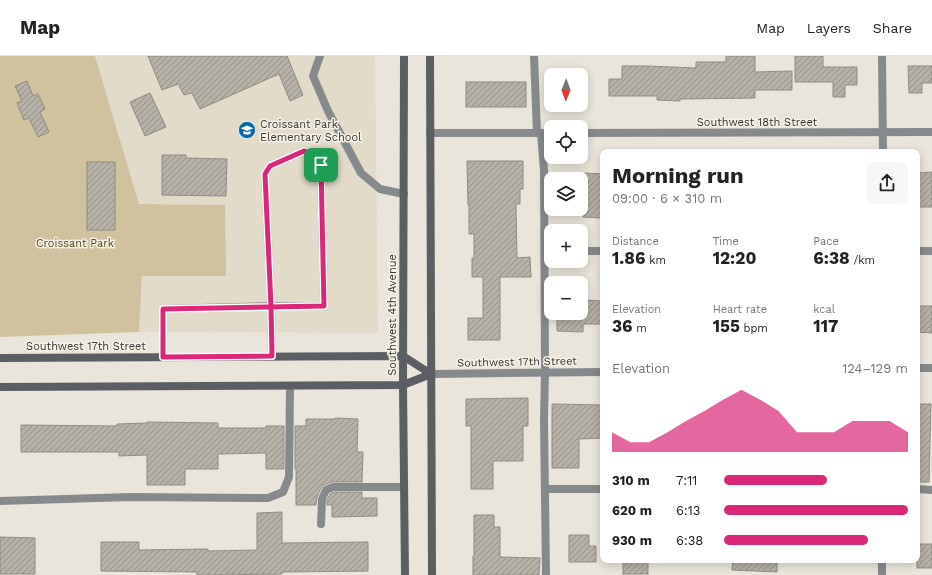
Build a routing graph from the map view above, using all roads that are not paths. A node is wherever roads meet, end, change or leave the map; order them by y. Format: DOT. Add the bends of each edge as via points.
graph roads {
  1 [pos="320,56"];
  2 [pos="404,56"];
  3 [pos="430,56"];
  4 [pos="534,56"];
  5 [pos="882,56"];
  6 [pos="430,132"];
  7 [pos="932,132"];
  8 [pos="539,133"];
  9 [pos="544,133"];
  10 [pos="588,133"];
  11 [pos="883,133"];
  12 [pos="883,149"];
  13 [pos="404,194"];
  14 [pos="547,224"];
  15 [pos="588,251"];
  16 [pos="600,251"];
  17 [pos="920,251"];
  18 [pos="932,251"];
  19 [pos="548,268"];
  20 [pos="271,306"];
  21 [pos="272,356"];
  22 [pos="403,356"];
  23 [pos="163,357"];
  24 [pos="0,358"];
  25 [pos="920,368"];
  26 [pos="932,368"];
  27 [pos="545,372"];
  28 [pos="600,372"];
  29 [pos="431,374"];
  30 [pos="403,385"];
  31 [pos="290,386"];
  32 [pos="0,387"];
  33 [pos="404,487"];
  34 [pos="545,488"];
  35 [pos="600,488"];
  36 [pos="920,490"];
  37 [pos="932,490"];
  38 [pos="0,500"];
  39 [pos="321,524"];
  40 [pos="882,563"];
  41 [pos="405,575"];
  42 [pos="432,575"];
  43 [pos="546,575"];
  44 [pos="882,575"];
  1 -- 13 [label="street" via="313,76 328,112 361,173 380,189"];
  2 -- 13 [label="main road, Southwest 4th Avenue"];
  3 -- 6 [label="main road"];
  4 -- 8 [label="street"];
  5 -- 11 [label="street"];
  6 -- 8 [label="street"];
  6 -- 29 [label="main road"];
  7 -- 11 [label="street, Southwest 18th Street"];
  8 -- 9 [label="street"];
  8 -- 14 [label="street"];
  10 -- 11 [label="street, Southwest 18th Street"];
  11 -- 12 [label="street"];
  13 -- 22 [label="main road, Southwest 4th Avenue"];
  15 -- 16 [label="street"];
  17 -- 18 [label="street"];
  19 -- 27 [label="street"];
  20 -- 20 [label="street" via="324,306 321,165 314,154 304,151 270,166 265,174"];
  20 -- 21 [label="street"];
  20 -- 23 [label="street" via="163,309"];
  21 -- 22 [label="main road, Southwest 17th Street"];
  21 -- 23 [label="main road, Southwest 17th Street"];
  22 -- 29 [label="main road"];
  22 -- 30 [label="main road, Southwest 4th Avenue"];
  23 -- 24 [label="main road, Southwest 17th Street"];
  25 -- 26 [label="street"];
  27 -- 28 [label="street, Southwest 17th Street"];
  27 -- 29 [label="street, Southwest 17th Street"];
  27 -- 34 [label="street"];
  29 -- 30 [label="main road, Southwest 17th Street"];
  29 -- 42 [label="main road"];
  30 -- 31 [label="main road, Southwest 17th Street"];
  30 -- 33 [label="main road, Southwest 4th Avenue"];
  31 -- 32 [label="main road, Southwest 17th Street"];
  31 -- 38 [label="street" via="290,477 283,492 268,498"];
  33 -- 39 [label="street" via="333,487 326,490 322,499"];
  33 -- 41 [label="main road, Southwest 4th Avenue"];
  34 -- 35 [label="street"];
  34 -- 43 [label="street"];
  36 -- 37 [label="street"];
  40 -- 44 [label="street"];
}
